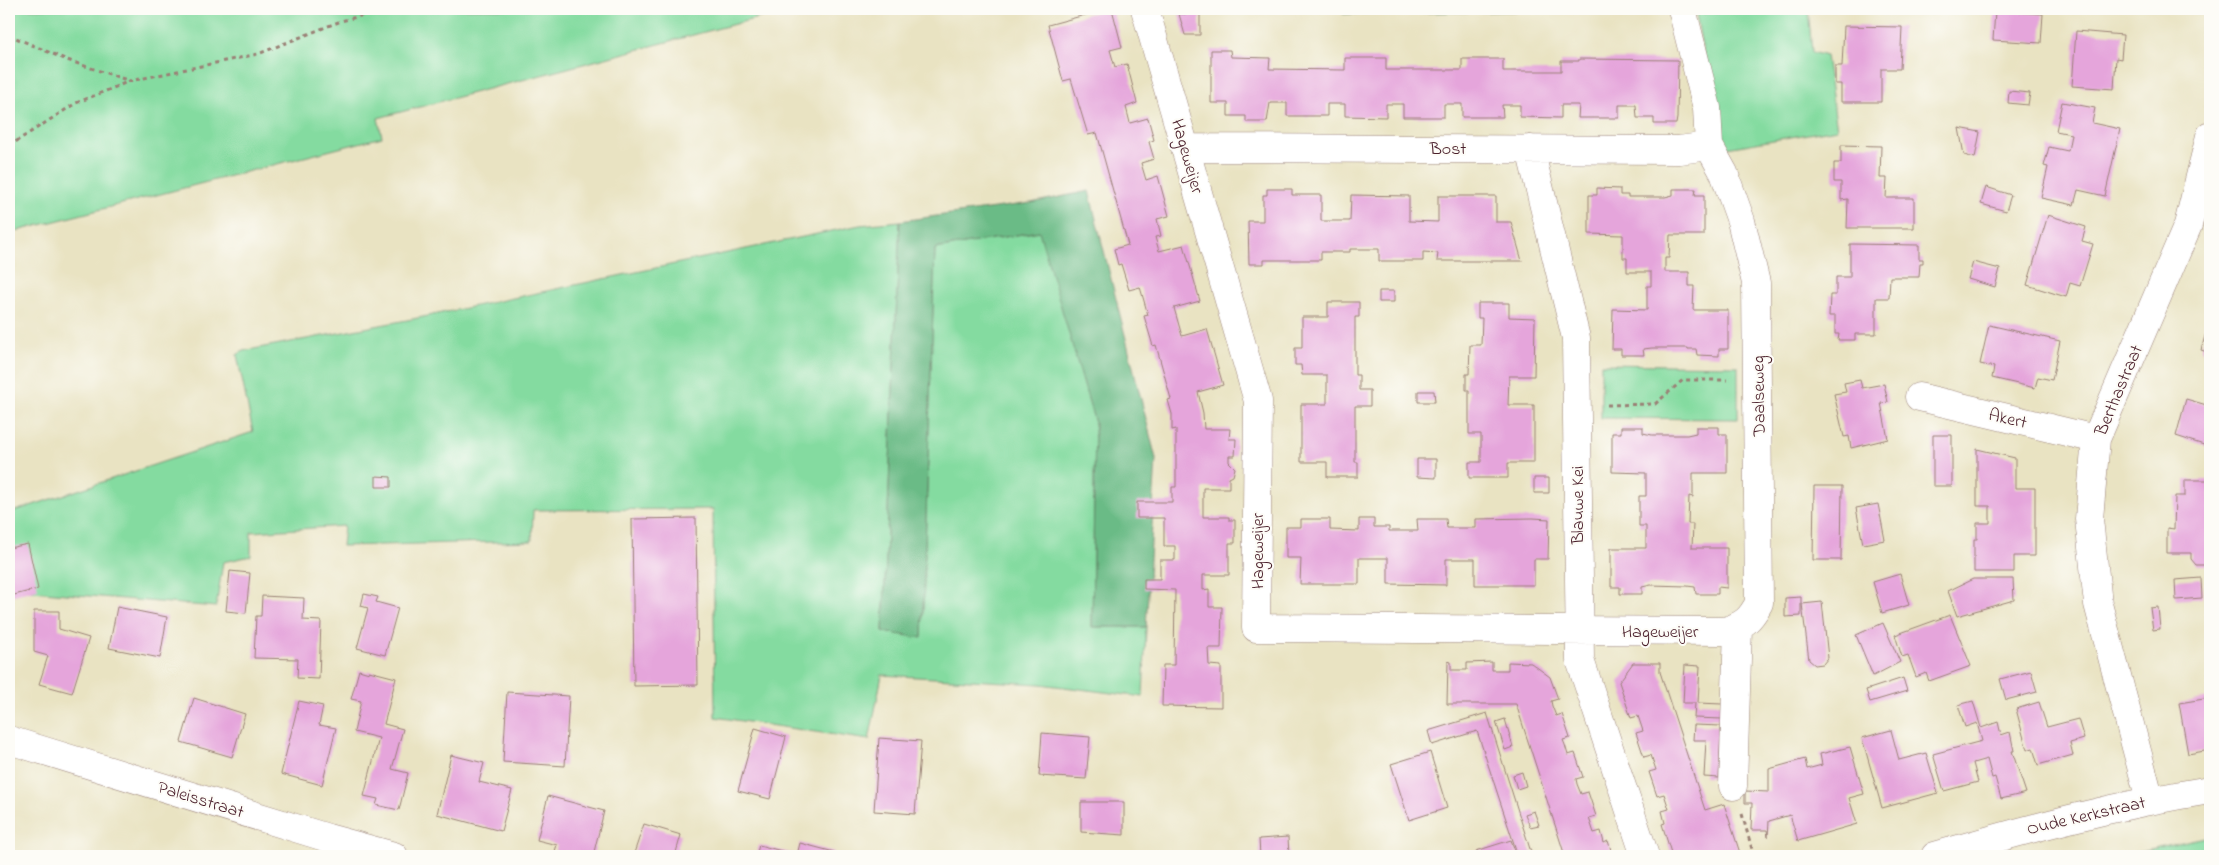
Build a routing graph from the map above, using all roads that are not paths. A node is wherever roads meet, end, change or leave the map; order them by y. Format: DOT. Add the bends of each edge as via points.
graph roads {
  1 [pos="1145,9"];
  2 [pos="1682,9"];
  3 [pos="2210,136"];
  4 [pos="1709,146"];
  5 [pos="1186,148"];
  6 [pos="1530,148"];
  7 [pos="1919,397"];
  8 [pos="2096,439"];
  9 [pos="1738,627"];
  10 [pos="1578,631"];
  11 [pos="9,740"];
  12 [pos="1733,786"];
  13 [pos="2210,790"];
  14 [pos="2150,800"];
  15 [pos="394,856"];
  16 [pos="1645,856"];
  17 [pos="1934,856"];
  1 -- 5 [label="street, Hageweijer"];
  2 -- 4 [label="street, Daalseweg" via="1707,108"];
  3 -- 8 [label="street, Berthastraat" via="2188,225"];
  4 -- 6 [label="street, Bost" via="1679,150"];
  4 -- 9 [label="street, Daalseweg" via="1724,173 1741,221 1756,283 1759,603 1751,618"];
  5 -- 6 [label="street, Bost"];
  5 -- 10 [label="street, Hageweijer" via="1258,401 1256,628"];
  6 -- 10 [label="street, Blauwe Kei" via="1576,338"];
  7 -- 8 [label="street, Akert"];
  8 -- 14 [label="street, Berthastraat" via="2089,519 2098,604"];
  9 -- 10 [label="street, Hageweijer" via="1725,630"];
  9 -- 12 [label="street"];
  10 -- 16 [label="street, Blauwe Kei" via="1580,660"];
  11 -- 15 [label="street, Paleisstraat"];
  13 -- 14 [label="street, Oude Kerkstraat"];
  14 -- 17 [label="street, Oude Kerkstraat" via="2031,828"];
}
